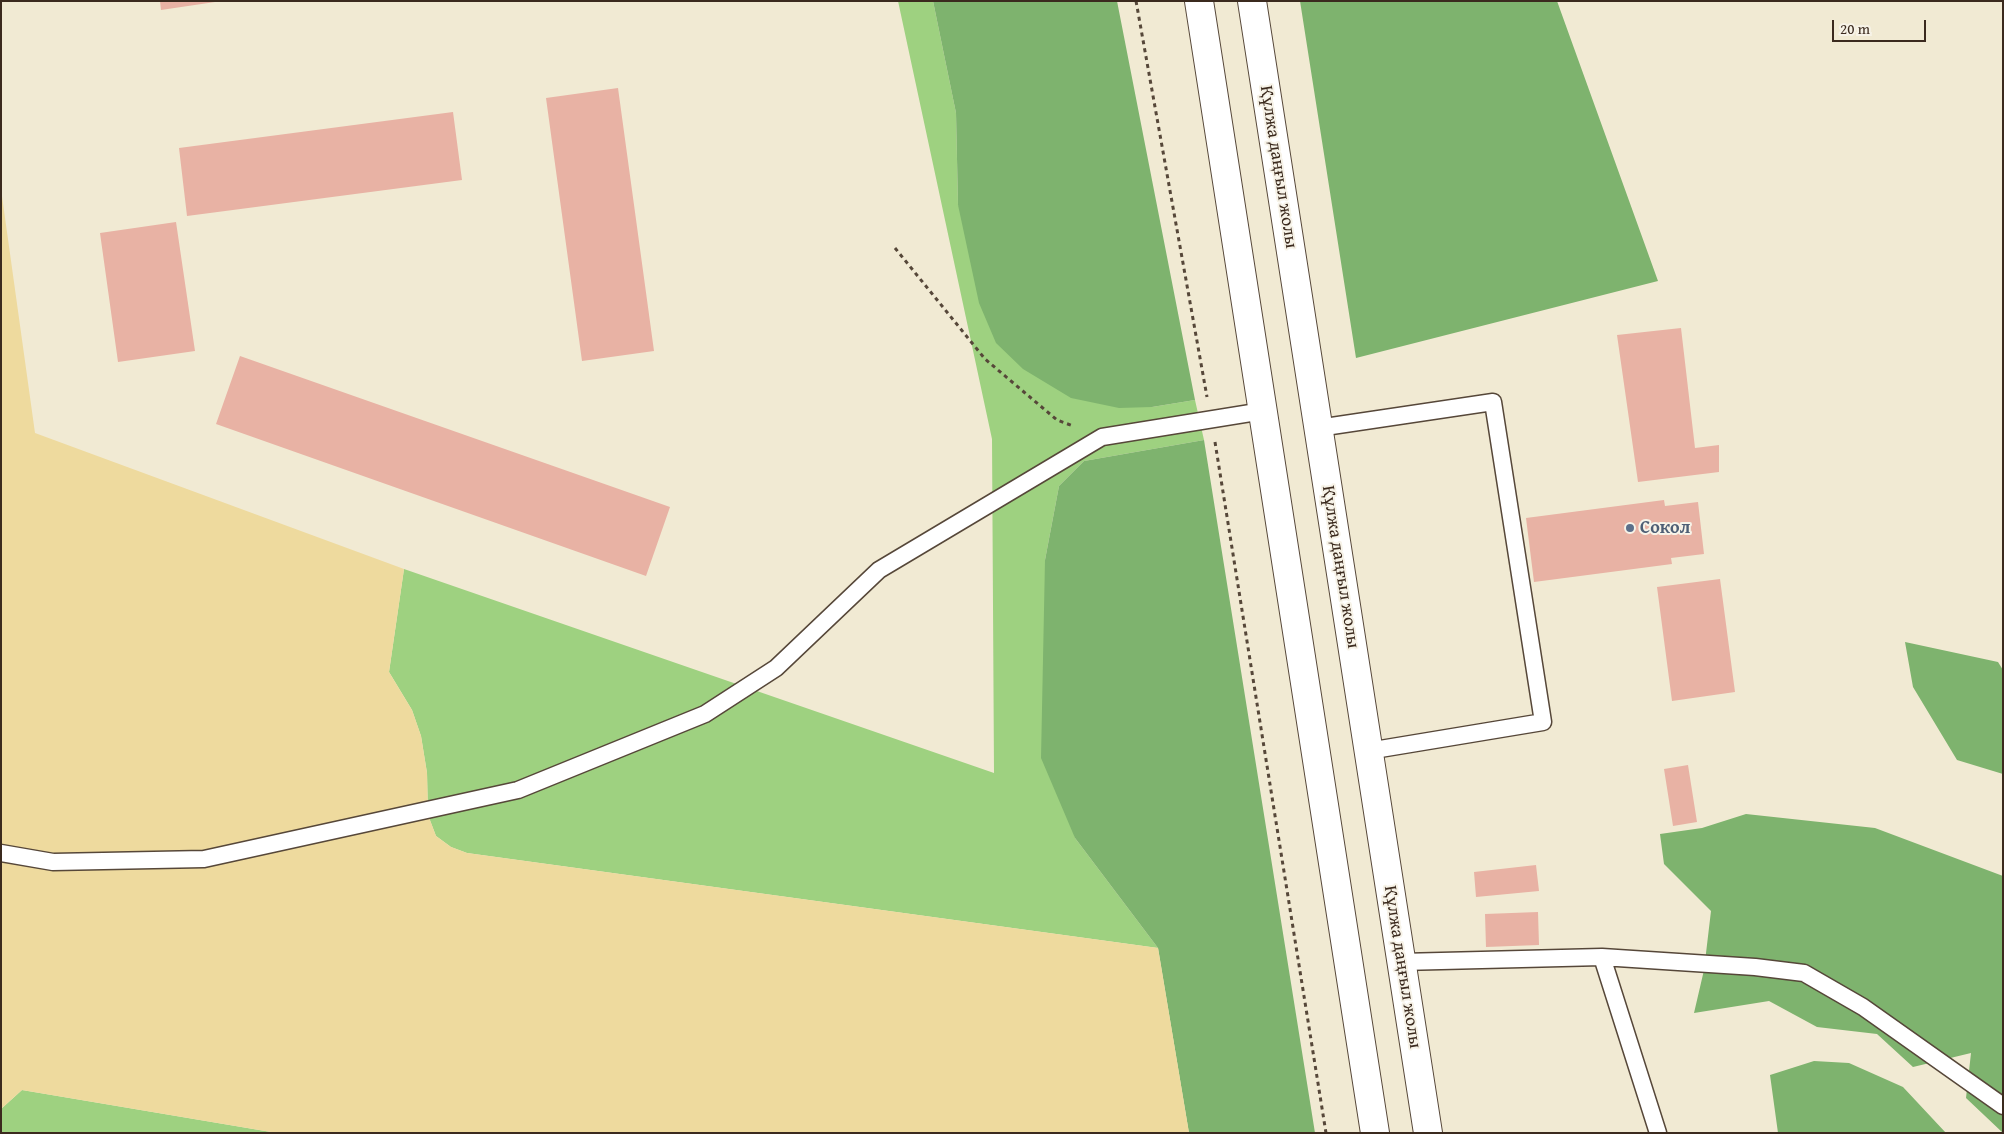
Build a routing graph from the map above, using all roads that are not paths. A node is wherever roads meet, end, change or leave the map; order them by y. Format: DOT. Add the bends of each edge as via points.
graph roads {
  1 [pos="1200,1"];
  2 [pos="1252,1"];
  3 [pos="1263,411"];
  4 [pos="1318,428"];
  5 [pos="1368,751"];
  6 [pos="1,853"];
  7 [pos="1602,957"];
  8 [pos="1401,962"];
  9 [pos="2003,1106"];
  10 [pos="1375,1133"];
  11 [pos="1428,1133"];
  12 [pos="1658,1133"];
  1 -- 3 [label="main road"];
  2 -- 4 [label="main road, Құлжа даңғыл жолы"];
  3 -- 6 [label="lane" via="1102,437 879,570 776,668 706,714 518,790 204,859 52,862"];
  3 -- 10 [label="main road"];
  4 -- 5 [label="main road, Құлжа даңғыл жолы"];
  4 -- 5 [label="lane" via="1493,402 1542,722"];
  5 -- 8 [label="main road, Құлжа даңғыл жолы"];
  7 -- 8 [label="lane"];
  7 -- 9 [label="lane" via="1804,973 1863,1007"];
  7 -- 12 [label="lane"];
  8 -- 11 [label="main road, Құлжа даңғыл жолы"];
}
